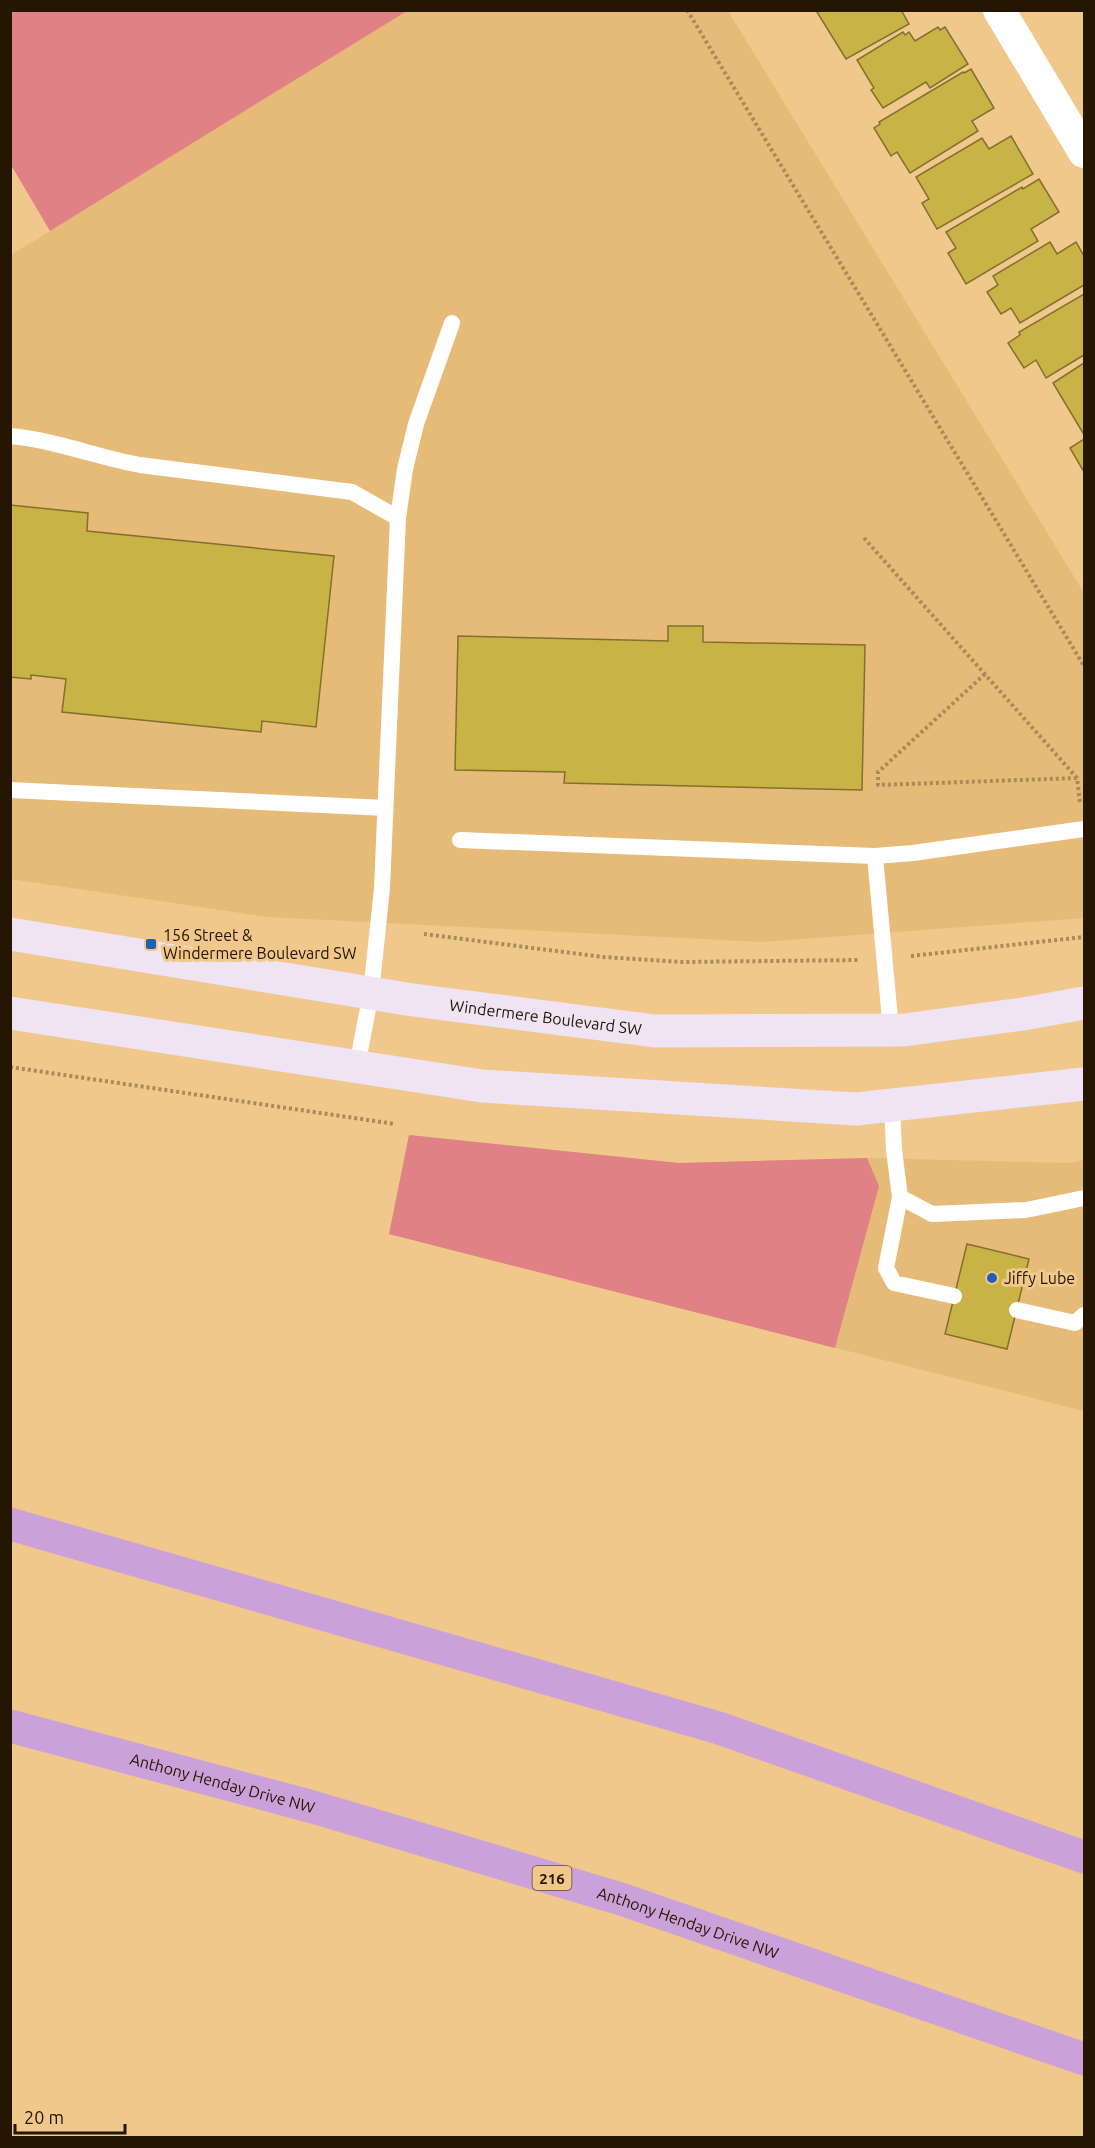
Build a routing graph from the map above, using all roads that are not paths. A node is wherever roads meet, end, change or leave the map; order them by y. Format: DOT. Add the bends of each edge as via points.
graph roads {
  1 [pos="999,10"];
  2 [pos="1084,152"];
  3 [pos="452,323"];
  4 [pos="10,436"];
  5 [pos="398,518"];
  6 [pos="10,790"];
  7 [pos="385,808"];
  8 [pos="1084,829"];
  9 [pos="460,840"];
  10 [pos="875,856"];
  11 [pos="10,934"];
  12 [pos="371,993"];
  13 [pos="1084,1003"];
  14 [pos="10,1013"];
  15 [pos="891,1030"];
  16 [pos="357,1066"];
  17 [pos="1084,1084"];
  18 [pos="892,1105"];
  19 [pos="900,1197"];
  20 [pos="1084,1198"];
  21 [pos="954,1296"];
  22 [pos="1017,1310"];
  23 [pos="1084,1315"];
  24 [pos="10,1524"];
  25 [pos="10,1726"];
  26 [pos="1084,1857"];
  27 [pos="1084,2059"];
  1 -- 2 [label="street"];
  3 -- 5 [label="lane" via="416,424"];
  4 -- 5 [label="lane" via="140,465 352,492"];
  5 -- 7 [label="lane"];
  6 -- 7 [label="lane"];
  7 -- 12 [label="lane" via="382,888"];
  8 -- 10 [label="lane"];
  9 -- 10 [label="lane"];
  10 -- 15 [label="lane"];
  11 -- 12 [label="main road, Windermere Boulevard SW"];
  12 -- 15 [label="main road, Windermere Boulevard SW" via="655,1031"];
  12 -- 16 [label="lane"];
  13 -- 15 [label="main road, Windermere Boulevard SW"];
  14 -- 16 [label="main road"];
  16 -- 18 [label="main road" via="482,1086 856,1109"];
  17 -- 18 [label="main road"];
  18 -- 19 [label="lane"];
  19 -- 20 [label="lane" via="932,1214 1026,1210"];
  19 -- 21 [label="lane" via="886,1268 894,1283"];
  22 -- 23 [label="lane" via="1075,1323"];
  24 -- 26 [label="highway" via="720,1728"];
  25 -- 27 [label="highway, Anthony Henday Drive NW / 216" via="313,1807 621,1899"];
}
